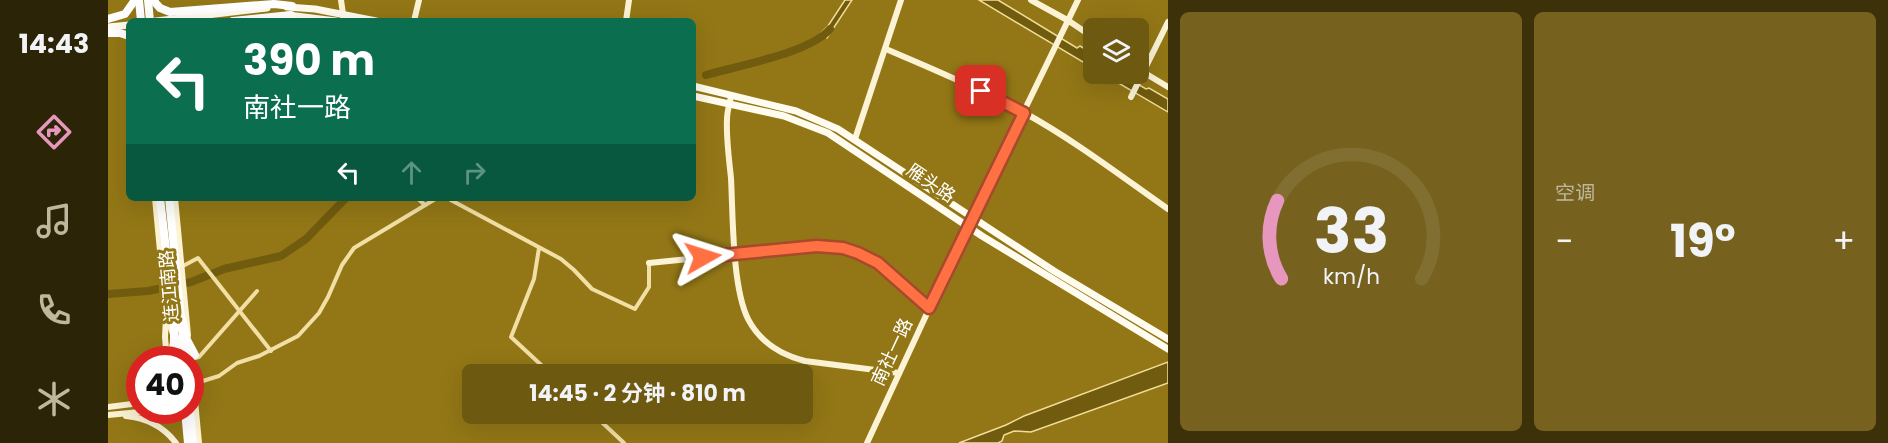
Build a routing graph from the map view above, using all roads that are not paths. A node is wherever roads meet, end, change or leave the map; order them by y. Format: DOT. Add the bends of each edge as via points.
graph roads {
  1 [pos="137,0"];
  2 [pos="148,0"];
  3 [pos="153,0"];
  4 [pos="342,0"];
  5 [pos="419,0"];
  6 [pos="629,0"];
  7 [pos="901,0"];
  8 [pos="1030,0"];
  9 [pos="1078,0"];
  10 [pos="292,10"];
  11 [pos="140,18"];
  12 [pos="150,18"];
  13 [pos="193,18"];
  14 [pos="206,18"];
  15 [pos="249,18"];
  16 [pos="324,18"];
  17 [pos="343,18"];
  18 [pos="415,18"];
  19 [pos="626,18"];
  20 [pos="108,19"];
  21 [pos="1069,21"];
  22 [pos="1168,22"];
  23 [pos="126,24"];
  24 [pos="108,26"];
  25 [pos="1083,31"];
  26 [pos="108,33"];
  27 [pos="126,35"];
  28 [pos="886,49"];
  29 [pos="1149,56"];
  30 [pos="1149,75"];
  31 [pos="1138,84"];
  32 [pos="696,87"];
  33 [pos="1168,87"];
  34 [pos="696,96"];
  35 [pos="1131,98"];
  36 [pos="731,100"];
  37 [pos="1024,113"];
  38 [pos="855,139"];
  39 [pos="155,201"];
  40 [pos="161,201"];
  41 [pos="169,201"];
  42 [pos="175,201"];
  43 [pos="420,201"];
  44 [pos="432,201"];
  45 [pos="453,201"];
  46 [pos="425,205"];
  47 [pos="1168,209"];
  48 [pos="973,218"];
  49 [pos="969,226"];
  50 [pos="539,248"];
  51 [pos="171,253"];
  52 [pos="735,254"];
  53 [pos="649,263"];
  54 [pos="183,266"];
  55 [pos="257,291"];
  56 [pos="929,308"];
  57 [pos="241,311"];
  58 [pos="178,320"];
  59 [pos="1168,339"];
  60 [pos="173,346"];
  61 [pos="174,346"];
  62 [pos="188,346"];
  63 [pos="189,346"];
  64 [pos="1168,349"];
  65 [pos="272,351"];
  66 [pos="204,352"];
  67 [pos="540,364"];
  68 [pos="899,373"];
  69 [pos="204,381"];
  70 [pos="126,405"];
  71 [pos="108,407"];
  72 [pos="126,413"];
  73 [pos="109,415"];
  74 [pos="188,424"];
  75 [pos="191,424"];
  76 [pos="193,424"];
  77 [pos="604,424"];
  78 [pos="176,443"];
  79 [pos="187,443"];
  80 [pos="194,443"];
  81 [pos="198,443"];
  82 [pos="624,443"];
  83 [pos="867,443"];
  1 -- 11 [label="highway"];
  1 -- 20 [label="highway" via="125,14"];
  2 -- 12 [label="highway"];
  3 -- 10 [label="highway" via="170,12 274,4"];
  4 -- 17 [label="street"];
  5 -- 18 [label="street"];
  6 -- 19 [label="street"];
  7 -- 28 [label="street"];
  8 -- 21 [label="street"];
  9 -- 21 [label="street"];
  10 -- 13 [label="main road"];
  10 -- 14 [label="main road"];
  10 -- 15 [label="highway"];
  10 -- 16 [label="main road"];
  10 -- 17 [label="main road"];
  21 -- 25 [label="street"];
  21 -- 37 [label="street, 南社一路"];
  22 -- 29 [label="street"];
  23 -- 24 [label="main road"];
  26 -- 27 [label="highway"];
  28 -- 37 [label="street"];
  28 -- 38 [label="street"];
  30 -- 33 [label="street"];
  31 -- 35 [label="street"];
  32 -- 36 [label="main road, 雁头路"];
  34 -- 36 [label="main road, 雁头路"];
  36 -- 38 [label="main road, 雁头路" via="803,113"];
  36 -- 49 [label="main road, 雁头路" via="821,129"];
  36 -- 52 [label="street" via="727,119"];
  37 -- 47 [label="street"];
  37 -- 48 [label="street, 南社一路"];
  38 -- 48 [label="main road, 雁头路"];
  39 -- 60 [label="street, 连江南路" via="166,314"];
  40 -- 51 [label="highway"];
  41 -- 51 [label="highway"];
  42 -- 54 [label="street, 连江南路"];
  43 -- 46 [label="street"];
  44 -- 46 [label="street"];
  45 -- 50 [label="street"];
  46 -- 65 [label="street" via="354,248 312,323"];
  48 -- 49 [label="street, 南社一路"];
  48 -- 59 [label="main road, 雁头路"];
  49 -- 56 [label="street, 南社一路"];
  49 -- 64 [label="main road, 雁头路"];
  50 -- 53 [label="street" via="565,262 592,289 635,309 650,287"];
  50 -- 67 [label="street" via="534,279 511,337"];
  51 -- 58 [label="highway"];
  52 -- 53 [label="street"];
  52 -- 56 [label="street" via="822,246 847,249 878,263"];
  52 -- 68 [label="street" via="746,316 771,346 806,361"];
  54 -- 57 [label="street" via="198,258"];
  54 -- 63 [label="street, 连江南路"];
  55 -- 57 [label="street"];
  56 -- 68 [label="street, 南社一路"];
  57 -- 65 [label="street"];
  57 -- 66 [label="street"];
  58 -- 61 [label="highway, bridge"];
  58 -- 62 [label="highway, bridge"];
  65 -- 69 [label="street"];
  68 -- 83 [label="street, 南社一路"];
  70 -- 71 [label="street"];
  72 -- 73 [label="street"];
  73 -- 78 [label="street" via="145,419"];
  74 -- 79 [label="highway, bridge"];
  75 -- 80 [label="highway, bridge"];
  76 -- 81 [label="street, 连江南路"];
  77 -- 82 [label="street"];
}
